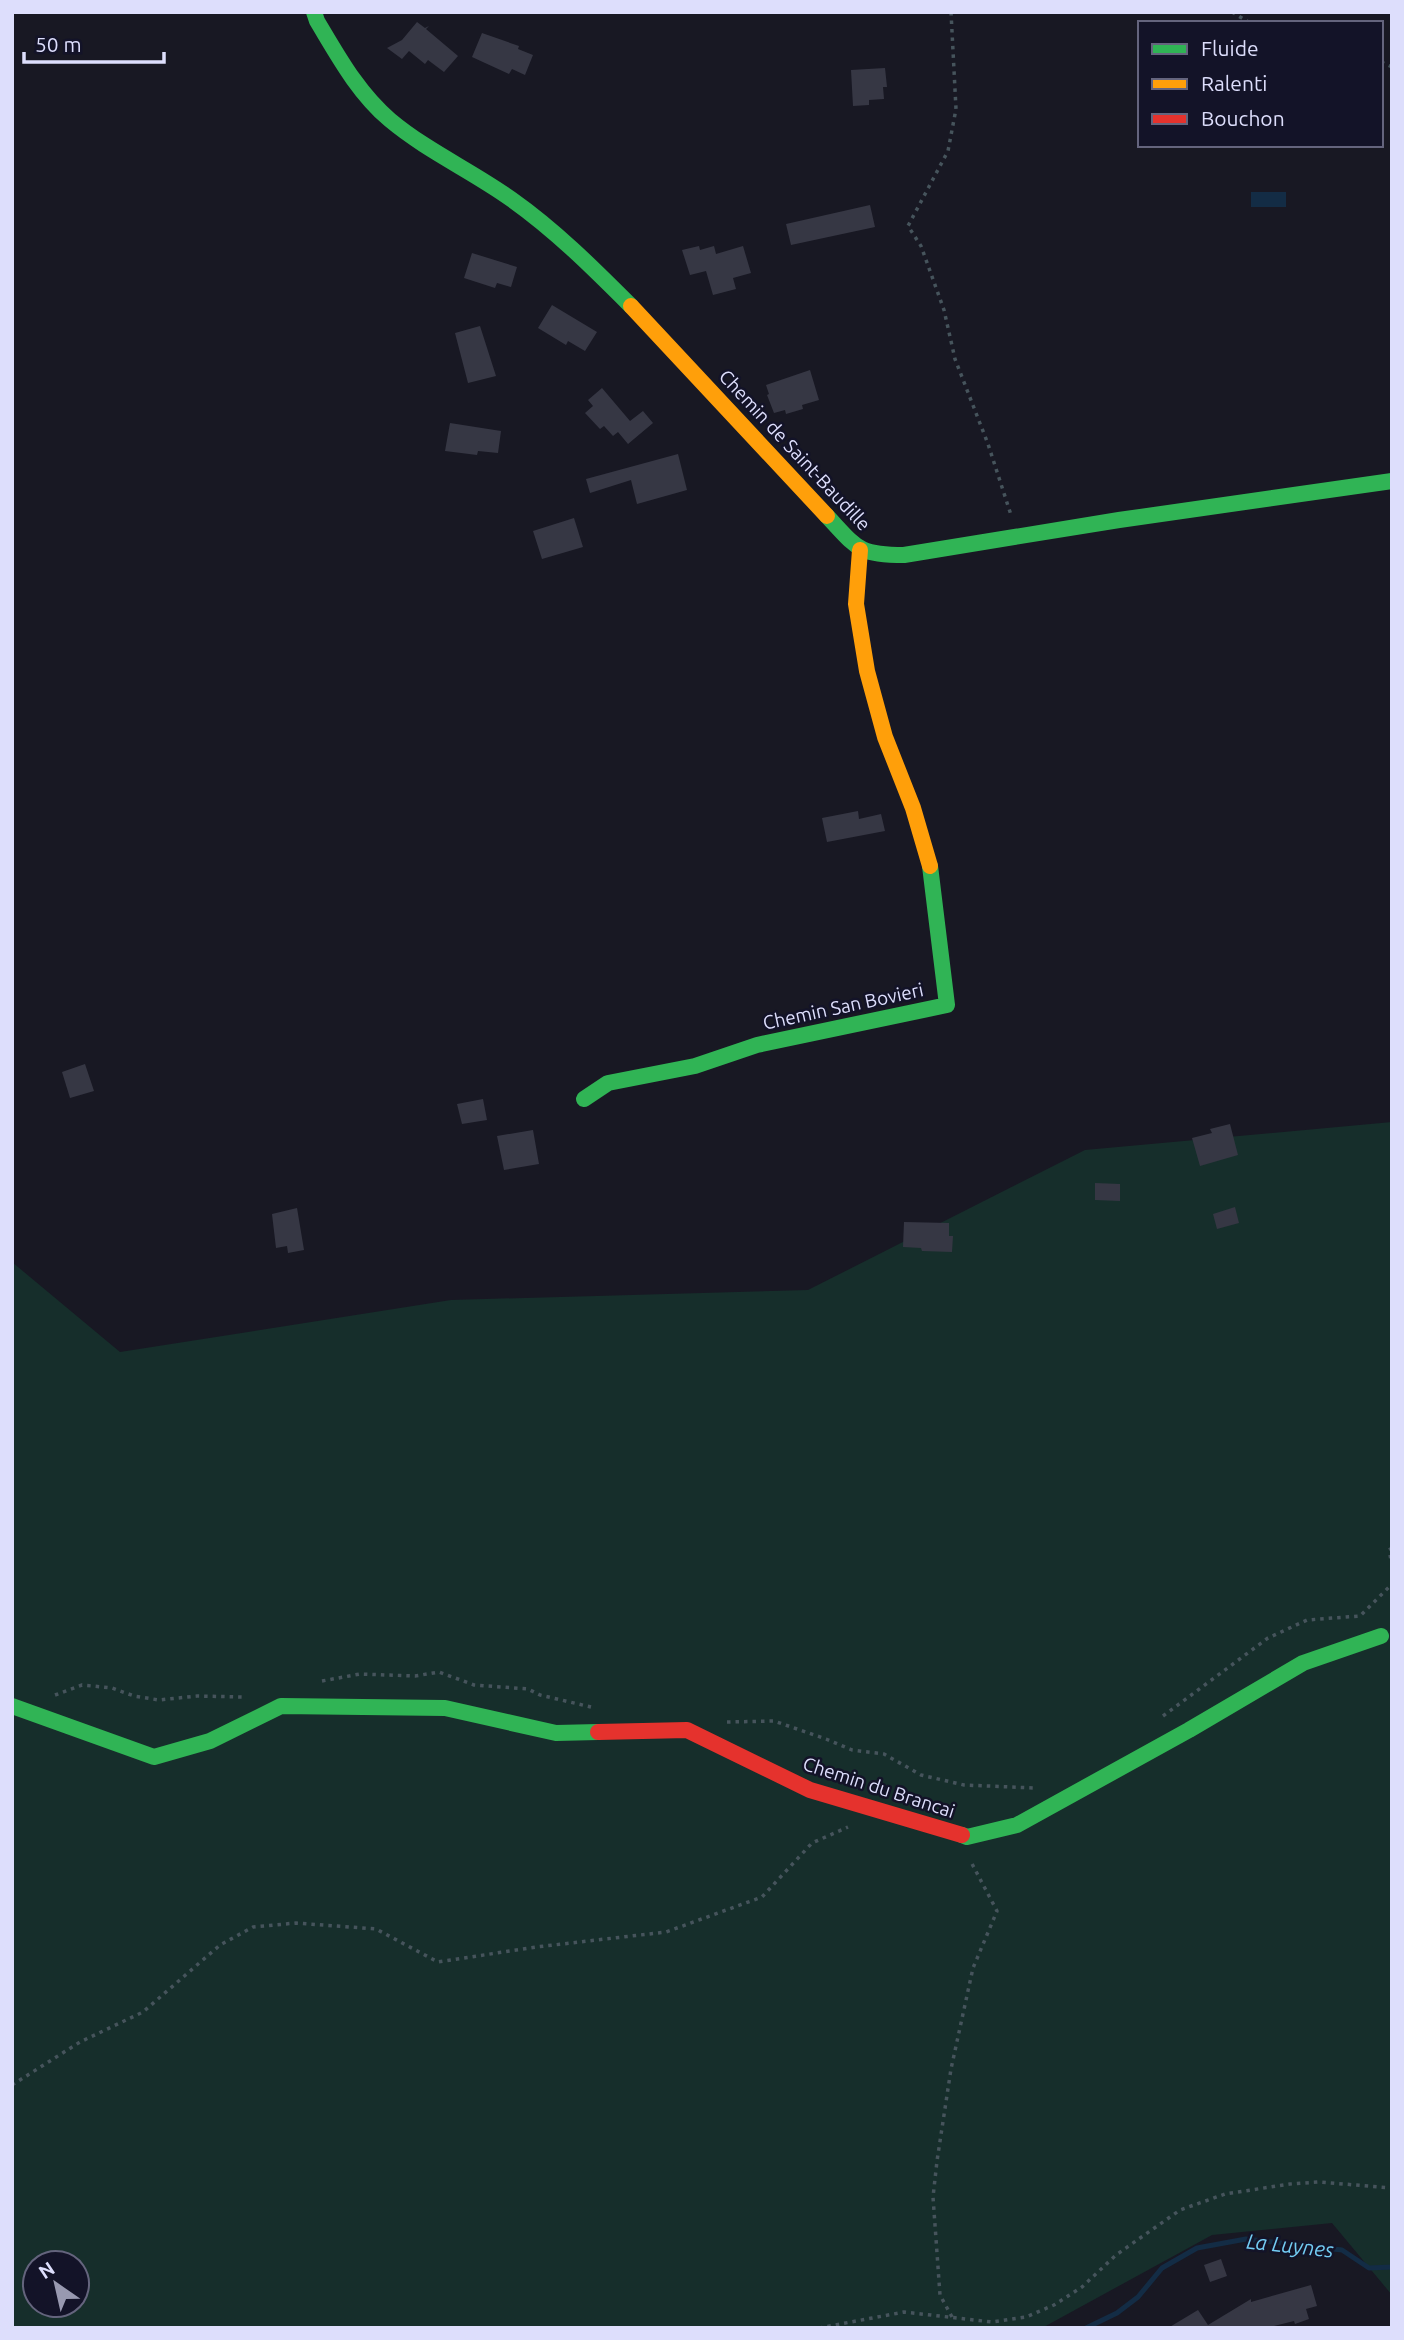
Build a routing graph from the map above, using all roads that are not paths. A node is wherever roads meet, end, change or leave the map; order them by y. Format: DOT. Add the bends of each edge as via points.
graph roads {
  1 [pos="314,12"];
  2 [pos="1392,481"];
  3 [pos="860,550"];
  4 [pos="584,1099"];
  5 [pos="1381,1636"];
  6 [pos="12,1706"];
  1 -- 3 [label="street, Chemin de Saint-Baudille" via="354,81 390,119 510,199 580,254"];
  2 -- 3 [label="street, Chemin de Saint-Baudille" via="904,555"];
  3 -- 4 [label="street, Chemin San Bovieri" via="856,604 867,671 931,871 947,1005 757,1045 695,1066 608,1083"];
  5 -- 6 [label="street, Chemin du Brancai" via="1303,1663 1017,1825 967,1837 810,1790 687,1730 556,1733 445,1708 282,1706 210,1741 154,1757"];
}
